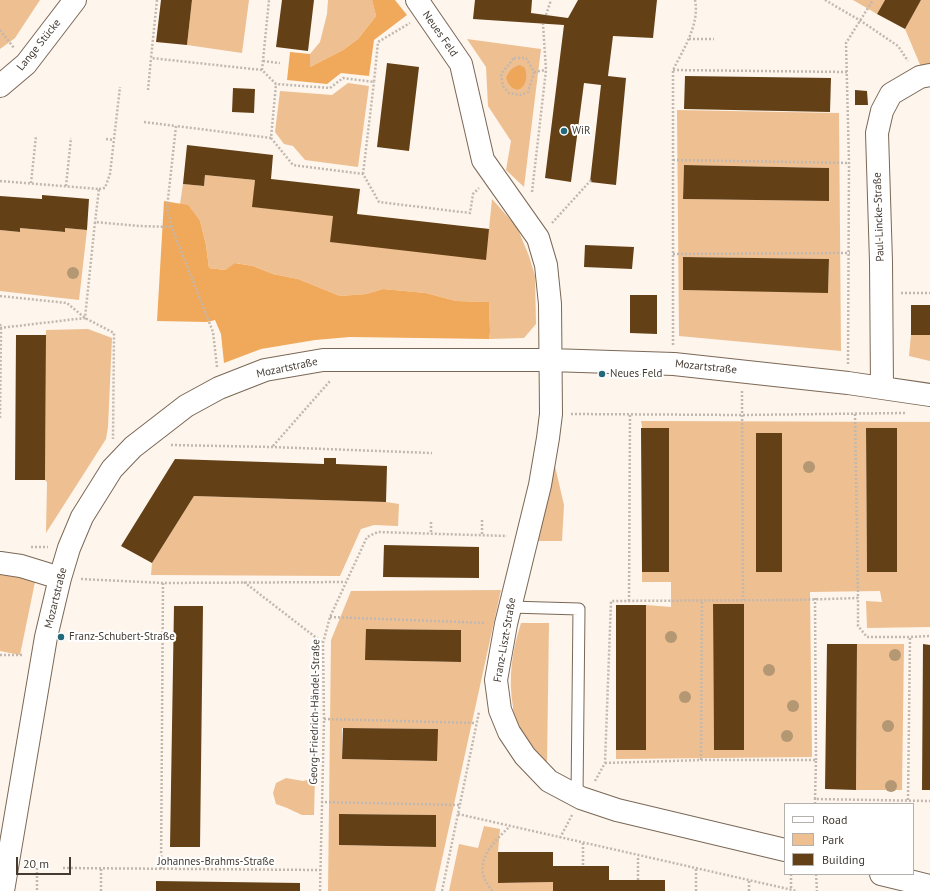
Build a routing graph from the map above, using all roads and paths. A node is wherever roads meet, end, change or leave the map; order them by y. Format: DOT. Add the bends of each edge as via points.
graph roads {
  1 [pos="75,0"];
  2 [pos="157,0"];
  3 [pos="269,0"];
  4 [pos="551,0"];
  5 [pos="695,0"];
  6 [pos="825,0"];
  7 [pos="873,0"];
  8 [pos="421,7"];
  9 [pos="546,15"];
  10 [pos="861,21"];
  11 [pos="544,24"];
  12 [pos="689,39"];
  13 [pos="714,39"];
  14 [pos="151,58"];
  15 [pos="263,61"];
  16 [pos="280,63"];
  17 [pos="262,70"];
  18 [pos="546,70"];
  19 [pos="673,70"];
  20 [pos="534,72"];
  21 [pos="847,72"];
  22 [pos="925,76"];
  23 [pos="374,82"];
  24 [pos="276,84"];
  25 [pos="0,86"];
  26 [pos="120,87"];
  27 [pos="148,90"];
  28 [pos="144,122"];
  29 [pos="176,126"];
  30 [pos="36,136"];
  31 [pos="71,138"];
  32 [pos="271,138"];
  33 [pos="106,140"];
  34 [pos="114,140"];
  35 [pos="673,160"];
  36 [pos="849,163"];
  37 [pos="363,174"];
  38 [pos="493,176"];
  39 [pos="592,179"];
  40 [pos="0,180"];
  41 [pos="31,183"];
  42 [pos="66,186"];
  43 [pos="99,189"];
  44 [pos="95,222"];
  45 [pos="172,228"];
  46 [pos="533,230"];
  47 [pos="673,254"];
  48 [pos="850,254"];
  49 [pos="0,296"];
  50 [pos="85,318"];
  51 [pos="0,327"];
  52 [pos="348,360"];
  53 [pos="550,360"];
  54 [pos="674,364"];
  55 [pos="742,371"];
  56 [pos="848,383"];
  57 [pos="882,387"];
  58 [pos="219,388"];
  59 [pos="930,396"];
  60 [pos="630,413"];
  61 [pos="907,413"];
  62 [pos="551,414"];
  63 [pos="855,414"];
  64 [pos="742,415"];
  65 [pos="0,418"];
  66 [pos="169,444"];
  67 [pos="272,447"];
  68 [pos="432,453"];
  69 [pos="112,469"];
  70 [pos="482,520"];
  71 [pos="431,522"];
  72 [pos="431,533"];
  73 [pos="482,535"];
  74 [pos="527,537"];
  75 [pos="29,546"];
  76 [pos="69,548"];
  77 [pos="0,563"];
  78 [pos="60,578"];
  79 [pos="243,582"];
  80 [pos="346,582"];
  81 [pos="163,583"];
  82 [pos="815,598"];
  83 [pos="858,598"];
  84 [pos="743,600"];
  85 [pos="628,601"];
  86 [pos="702,601"];
  87 [pos="508,616"];
  88 [pos="330,617"];
  89 [pos="930,636"];
  90 [pos="910,637"];
  91 [pos="323,643"];
  92 [pos="479,710"];
  93 [pos="324,719"];
  94 [pos="476,723"];
  95 [pos="701,760"];
  96 [pos="816,760"];
  97 [pos="605,763"];
  98 [pos="579,797"];
  99 [pos="815,799"];
  100 [pos="908,800"];
  101 [pos="930,801"];
  102 [pos="321,802"];
  103 [pos="815,803"];
  104 [pos="460,805"];
  105 [pos="458,814"];
  106 [pos="510,826"];
  107 [pos="560,838"];
  108 [pos="583,843"];
  109 [pos="784,850"];
  110 [pos="638,856"];
  111 [pos="583,866"];
  112 [pos="37,868"];
  113 [pos="63,868"];
  114 [pos="101,869"];
  115 [pos="161,869"];
  116 [pos="696,869"];
  117 [pos="320,870"];
  118 [pos="791,875"];
  119 [pos="816,875"];
  120 [pos="885,875"];
  121 [pos="638,880"];
  122 [pos="749,881"];
  123 [pos="930,886"];
  124 [pos="791,890"];
  125 [pos="3,891"];
  126 [pos="38,891"];
  127 [pos="101,891"];
  128 [pos="320,891"];
  129 [pos="442,891"];
  130 [pos="492,891"];
  131 [pos="696,891"];
  132 [pos="749,891"];
  133 [pos="797,891"];
  134 [pos="816,891"];
  1 -- 25 [label="street, Lange Stücke" via="26,64"];
  2 -- 14 [label="path"];
  3 -- 15 [label="path"];
  4 -- 9 [label="path"];
  5 -- 12 [label="path" via="695,14"];
  6 -- 10 [label="path"];
  7 -- 10 [label="path"];
  8 -- 23 [label="path" via="378,42"];
  8 -- 38 [label="street, Neues Feld" via="461,64 483,160"];
  10 -- 21 [label="path" via="846,44"];
  10 -- 22 [label="path" via="898,46"];
  11 -- 18 [label="path"];
  12 -- 13 [label="path"];
  12 -- 19 [label="path"];
  14 -- 17 [label="path"];
  14 -- 27 [label="path"];
  15 -- 16 [label="path"];
  15 -- 17 [label="path"];
  17 -- 24 [label="path"];
  18 -- 20 [label="path"];
  18 -- 46 [label="path"];
  19 -- 21 [label="path"];
  19 -- 35 [label="path"];
  20 -- 20 [label="path" via="528,92 520,95 509,93 503,86 501,74 514,58 526,58"];
  21 -- 36 [label="path"];
  22 -- 57 [label="street, Paul-Lincke-Straße" via="891,94 882,112 877,133"];
  23 -- 24 [label="path" via="343,78 330,88"];
  23 -- 37 [label="path"];
  24 -- 32 [label="path"];
  26 -- 34 [label="path"];
  28 -- 29 [label="path"];
  29 -- 32 [label="path"];
  29 -- 45 [label="path" via="167,208"];
  30 -- 41 [label="path"];
  31 -- 42 [label="path"];
  32 -- 37 [label="path" via="293,165"];
  33 -- 34 [label="path"];
  34 -- 43 [label="path" via="108,181 105,188"];
  35 -- 36 [label="path"];
  35 -- 47 [label="path"];
  36 -- 48 [label="path"];
  37 -- 38 [label="path" via="380,202 470,213 473,194"];
  38 -- 46 [label="street, Neues Feld"];
  39 -- 46 [label="path"];
  40 -- 41 [label="path"];
  41 -- 42 [label="path"];
  42 -- 43 [label="path"];
  43 -- 44 [label="path"];
  44 -- 45 [label="path"];
  44 -- 50 [label="path"];
  45 -- 58 [label="path" via="213,332"];
  46 -- 53 [label="street, Neues Feld" via="546,265 550,304"];
  47 -- 48 [label="path"];
  47 -- 54 [label="path"];
  48 -- 56 [label="path"];
  49 -- 50 [label="path" via="67,303"];
  50 -- 51 [label="path"];
  50 -- 69 [label="path" via="114,333"];
  51 -- 65 [label="path"];
  52 -- 53 [label="street, Mozartstraße"];
  52 -- 58 [label="street, Mozartstraße" via="323,360 265,370"];
  52 -- 67 [label="path"];
  53 -- 54 [label="street, Mozartstraße"];
  53 -- 62 [label="street, Franz-Liszt-Straße"];
  54 -- 55 [label="street, Mozartstraße"];
  55 -- 56 [label="street, Mozartstraße"];
  55 -- 64 [label="path"];
  56 -- 57 [label="street, Mozartstraße"];
  57 -- 59 [label="street, Mozartstraße"];
  58 -- 69 [label="street, Mozartstraße" via="180,411 137,444"];
  60 -- 62 [label="path"];
  60 -- 64 [label="path"];
  60 -- 85 [label="path"];
  61 -- 63 [label="path"];
  62 -- 74 [label="street, Franz-Liszt-Straße" via="540,485"];
  63 -- 64 [label="path"];
  63 -- 83 [label="path"];
  64 -- 84 [label="path"];
  66 -- 67 [label="path"];
  67 -- 68 [label="path"];
  69 -- 76 [label="street, Mozartstraße" via="82,517"];
  70 -- 73 [label="path"];
  71 -- 72 [label="path"];
  72 -- 73 [label="path, Georg-Friedrich-Händel-Straße"];
  72 -- 80 [label="path, Georg-Friedrich-Händel-Straße" via="378,532 367,537"];
  73 -- 74 [label="path, Georg-Friedrich-Händel-Straße"];
  74 -- 87 [label="street, Franz-Liszt-Straße"];
  75 -- 76 [label="path"];
  76 -- 78 [label="street, Mozartstraße"];
  77 -- 78 [label="street" via="21,566"];
  78 -- 81 [label="path"];
  78 -- 125 [label="street, Mozartstraße" via="46,636"];
  79 -- 80 [label="path"];
  79 -- 81 [label="path"];
  79 -- 91 [label="path"];
  80 -- 88 [label="path, Georg-Friedrich-Händel-Straße"];
  81 -- 115 [label="path"];
  82 -- 83 [label="path"];
  82 -- 84 [label="path"];
  82 -- 96 [label="path"];
  83 -- 90 [label="path" via="858,626 867,637"];
  84 -- 86 [label="path"];
  85 -- 86 [label="path"];
  85 -- 97 [label="path" via="611,601"];
  86 -- 95 [label="path"];
  87 -- 88 [label="path"];
  87 -- 98 [label="street, Franz-Liszt-Straße" via="496,680 500,710 509,732 524,756 549,781"];
  87 -- 98 [label="lane" via="579,609"];
  88 -- 91 [label="path, Georg-Friedrich-Händel-Straße"];
  89 -- 90 [label="path"];
  90 -- 100 [label="path"];
  91 -- 93 [label="path, Georg-Friedrich-Händel-Straße"];
  92 -- 94 [label="path"];
  93 -- 94 [label="path"];
  93 -- 102 [label="path, Georg-Friedrich-Händel-Straße"];
  94 -- 104 [label="path"];
  95 -- 96 [label="path"];
  95 -- 97 [label="path"];
  96 -- 99 [label="path"];
  97 -- 98 [label="path" via="594,782"];
  98 -- 107 [label="path"];
  98 -- 109 [label="street, Franz-Liszt-Straße" via="617,810"];
  99 -- 100 [label="path"];
  99 -- 103 [label="path"];
  100 -- 101 [label="path"];
  102 -- 104 [label="path"];
  102 -- 117 [label="path, Georg-Friedrich-Händel-Straße"];
  104 -- 105 [label="path"];
  105 -- 106 [label="path"];
  105 -- 129 [label="path"];
  106 -- 107 [label="path"];
  106 -- 130 [label="path" via="497,838 483,859 484,877"];
  107 -- 108 [label="path"];
  108 -- 110 [label="path"];
  108 -- 111 [label="path"];
  110 -- 116 [label="path"];
  110 -- 121 [label="path"];
  112 -- 126 [label="path"];
  113 -- 114 [label="path, Johannes-Brahms-Straße"];
  114 -- 115 [label="path, Johannes-Brahms-Straße"];
  114 -- 127 [label="path"];
  115 -- 117 [label="path, Johannes-Brahms-Straße"];
  116 -- 122 [label="path"];
  116 -- 131 [label="path"];
  117 -- 128 [label="path, Georg-Friedrich-Händel-Straße"];
  118 -- 124 [label="path"];
  119 -- 134 [label="path"];
  120 -- 123 [label="street"];
  122 -- 124 [label="path"];
  122 -- 132 [label="path"];
  124 -- 133 [label="path"];
}
